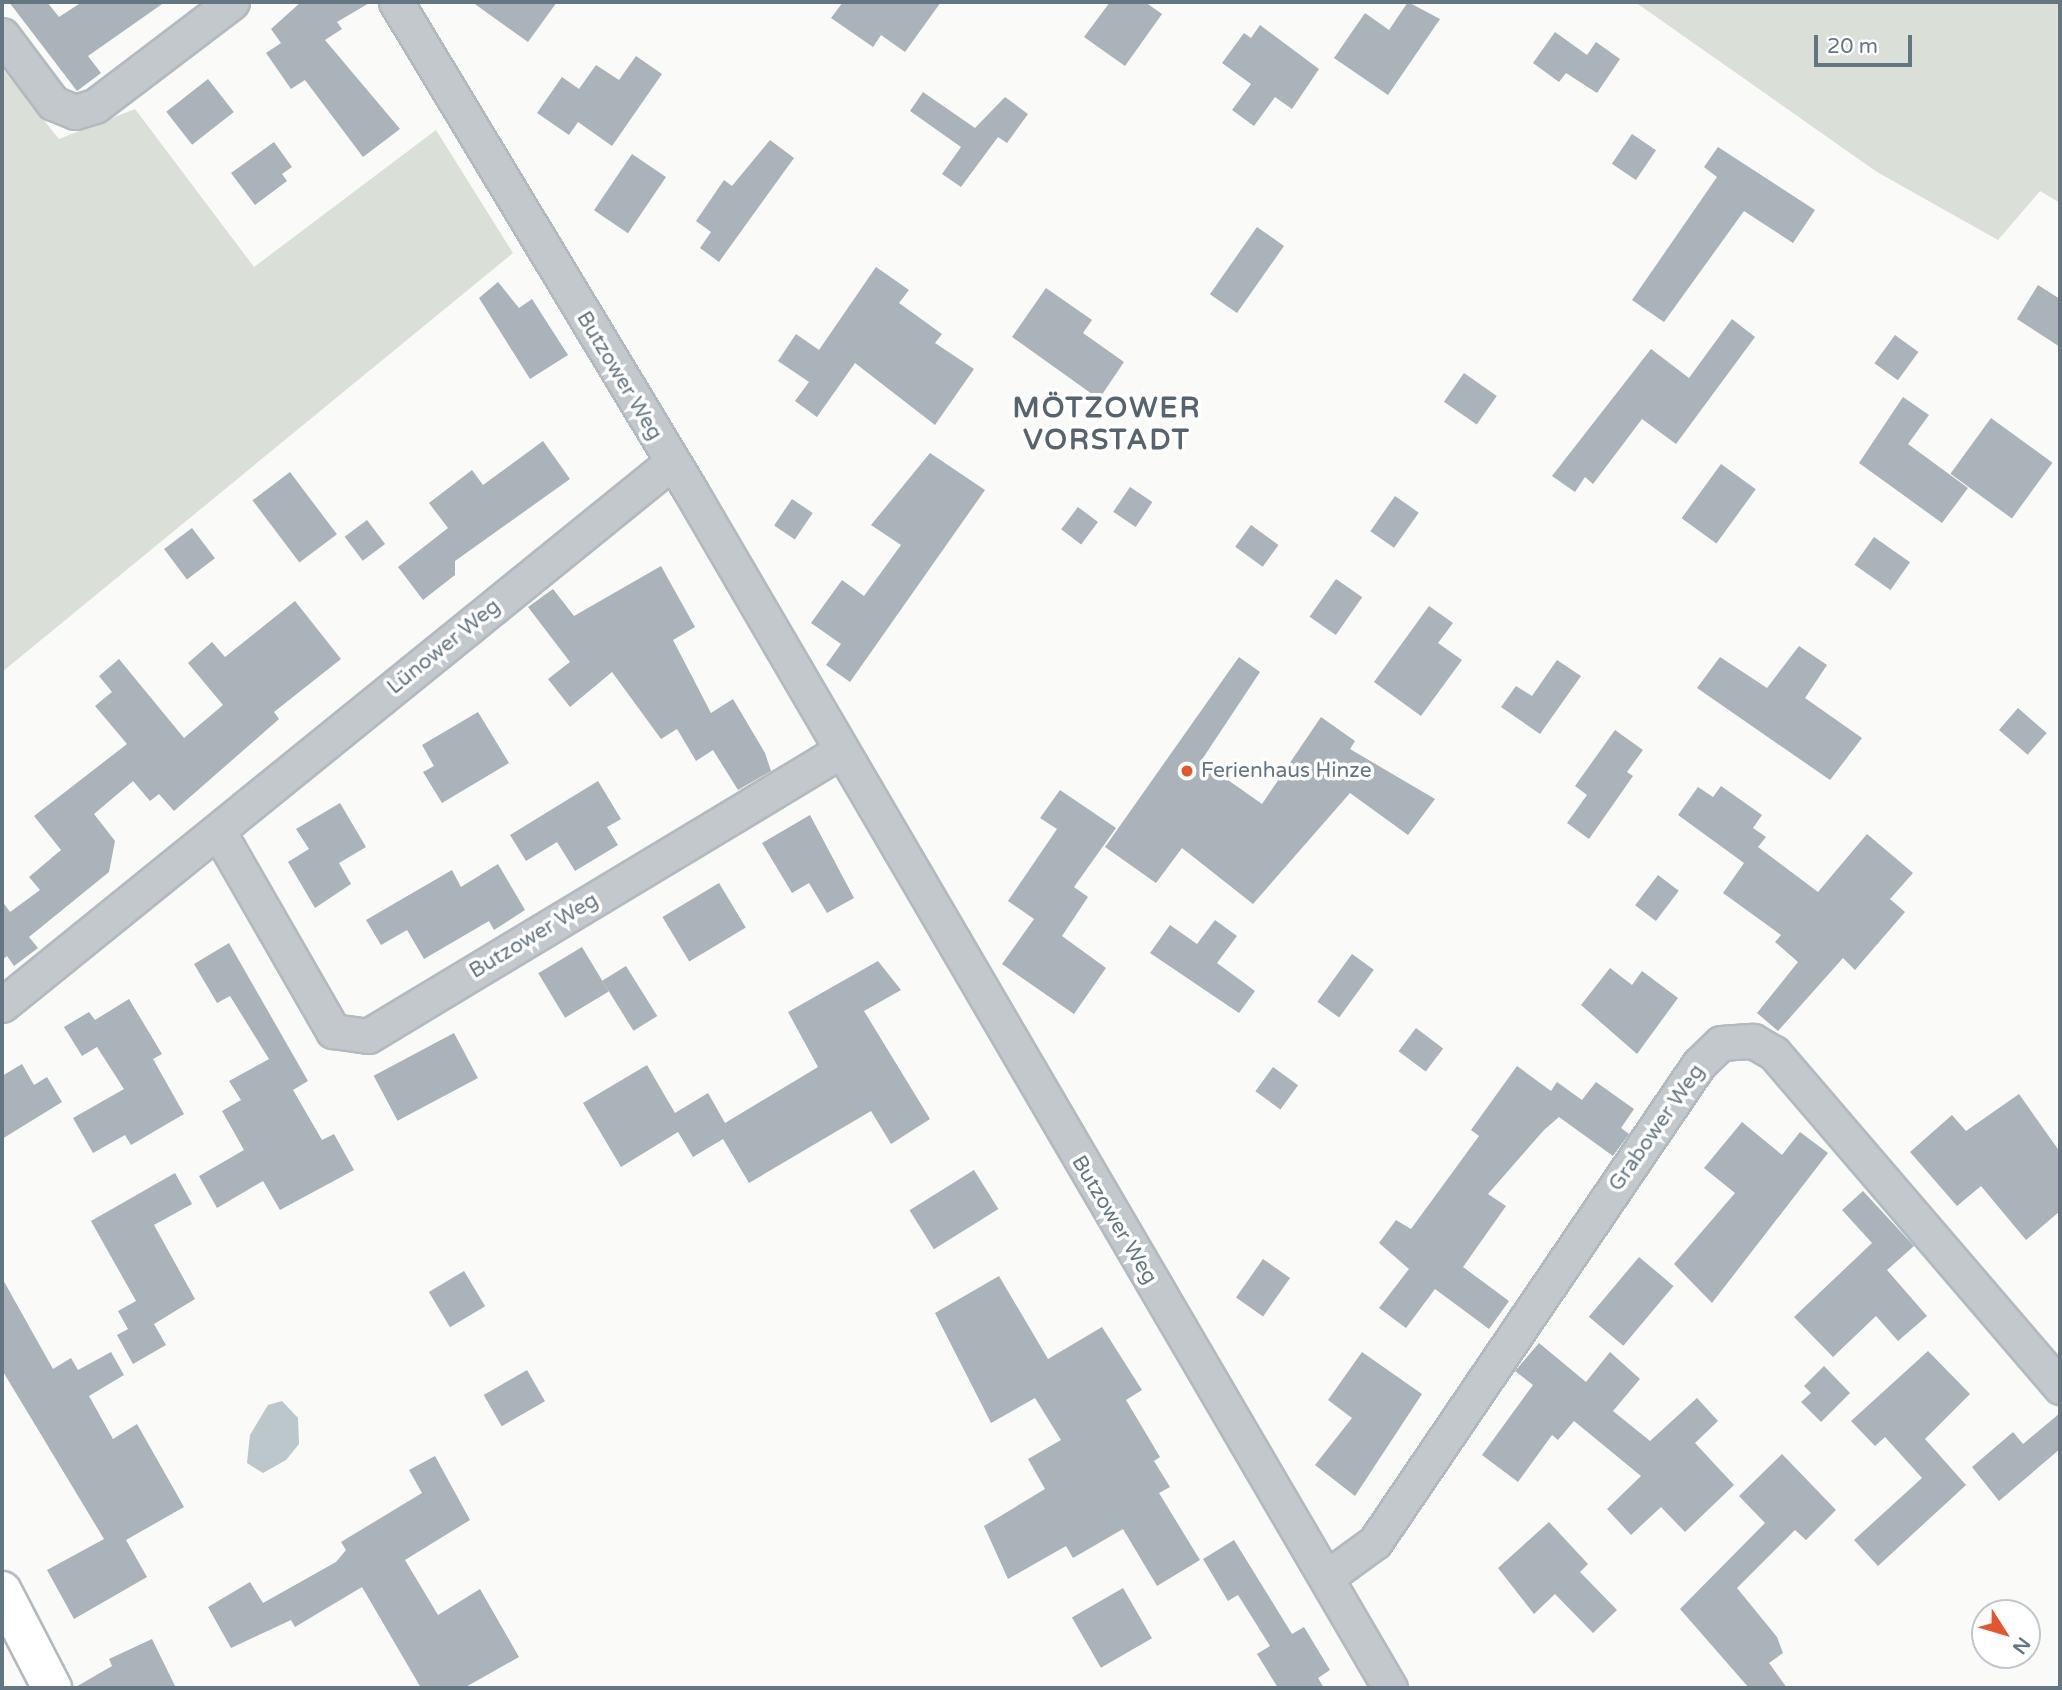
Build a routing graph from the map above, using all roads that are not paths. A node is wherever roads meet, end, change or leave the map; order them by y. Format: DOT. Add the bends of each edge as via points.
graph roads {
  1 [pos="232,2"];
  2 [pos="396,2"];
  3 [pos="2,35"];
  4 [pos="671,463"];
  5 [pos="839,751"];
  6 [pos="218,831"];
  7 [pos="2,1005"];
  8 [pos="2060,1387"];
  9 [pos="1326,1577"];
  10 [pos="2,1591"];
  11 [pos="52,1688"];
  12 [pos="1390,1688"];
  1 -- 3 [label="street" via="95,106 75,112 53,103"];
  2 -- 4 [label="street, Butzower Weg"];
  4 -- 5 [label="street, Butzower Weg"];
  4 -- 6 [label="street, Lünower Weg"];
  5 -- 6 [label="street, Butzower Weg" via="368,1036 333,1031"];
  5 -- 9 [label="street, Butzower Weg"];
  6 -- 7 [label="street, Lünower Weg"];
  8 -- 9 [label="street, Grabower Weg" via="1774,1053 1754,1041 1721,1043 1699,1064 1375,1542"];
  9 -- 12 [label="street, Butzower Weg"];
  10 -- 11 [label="main road"];
}
